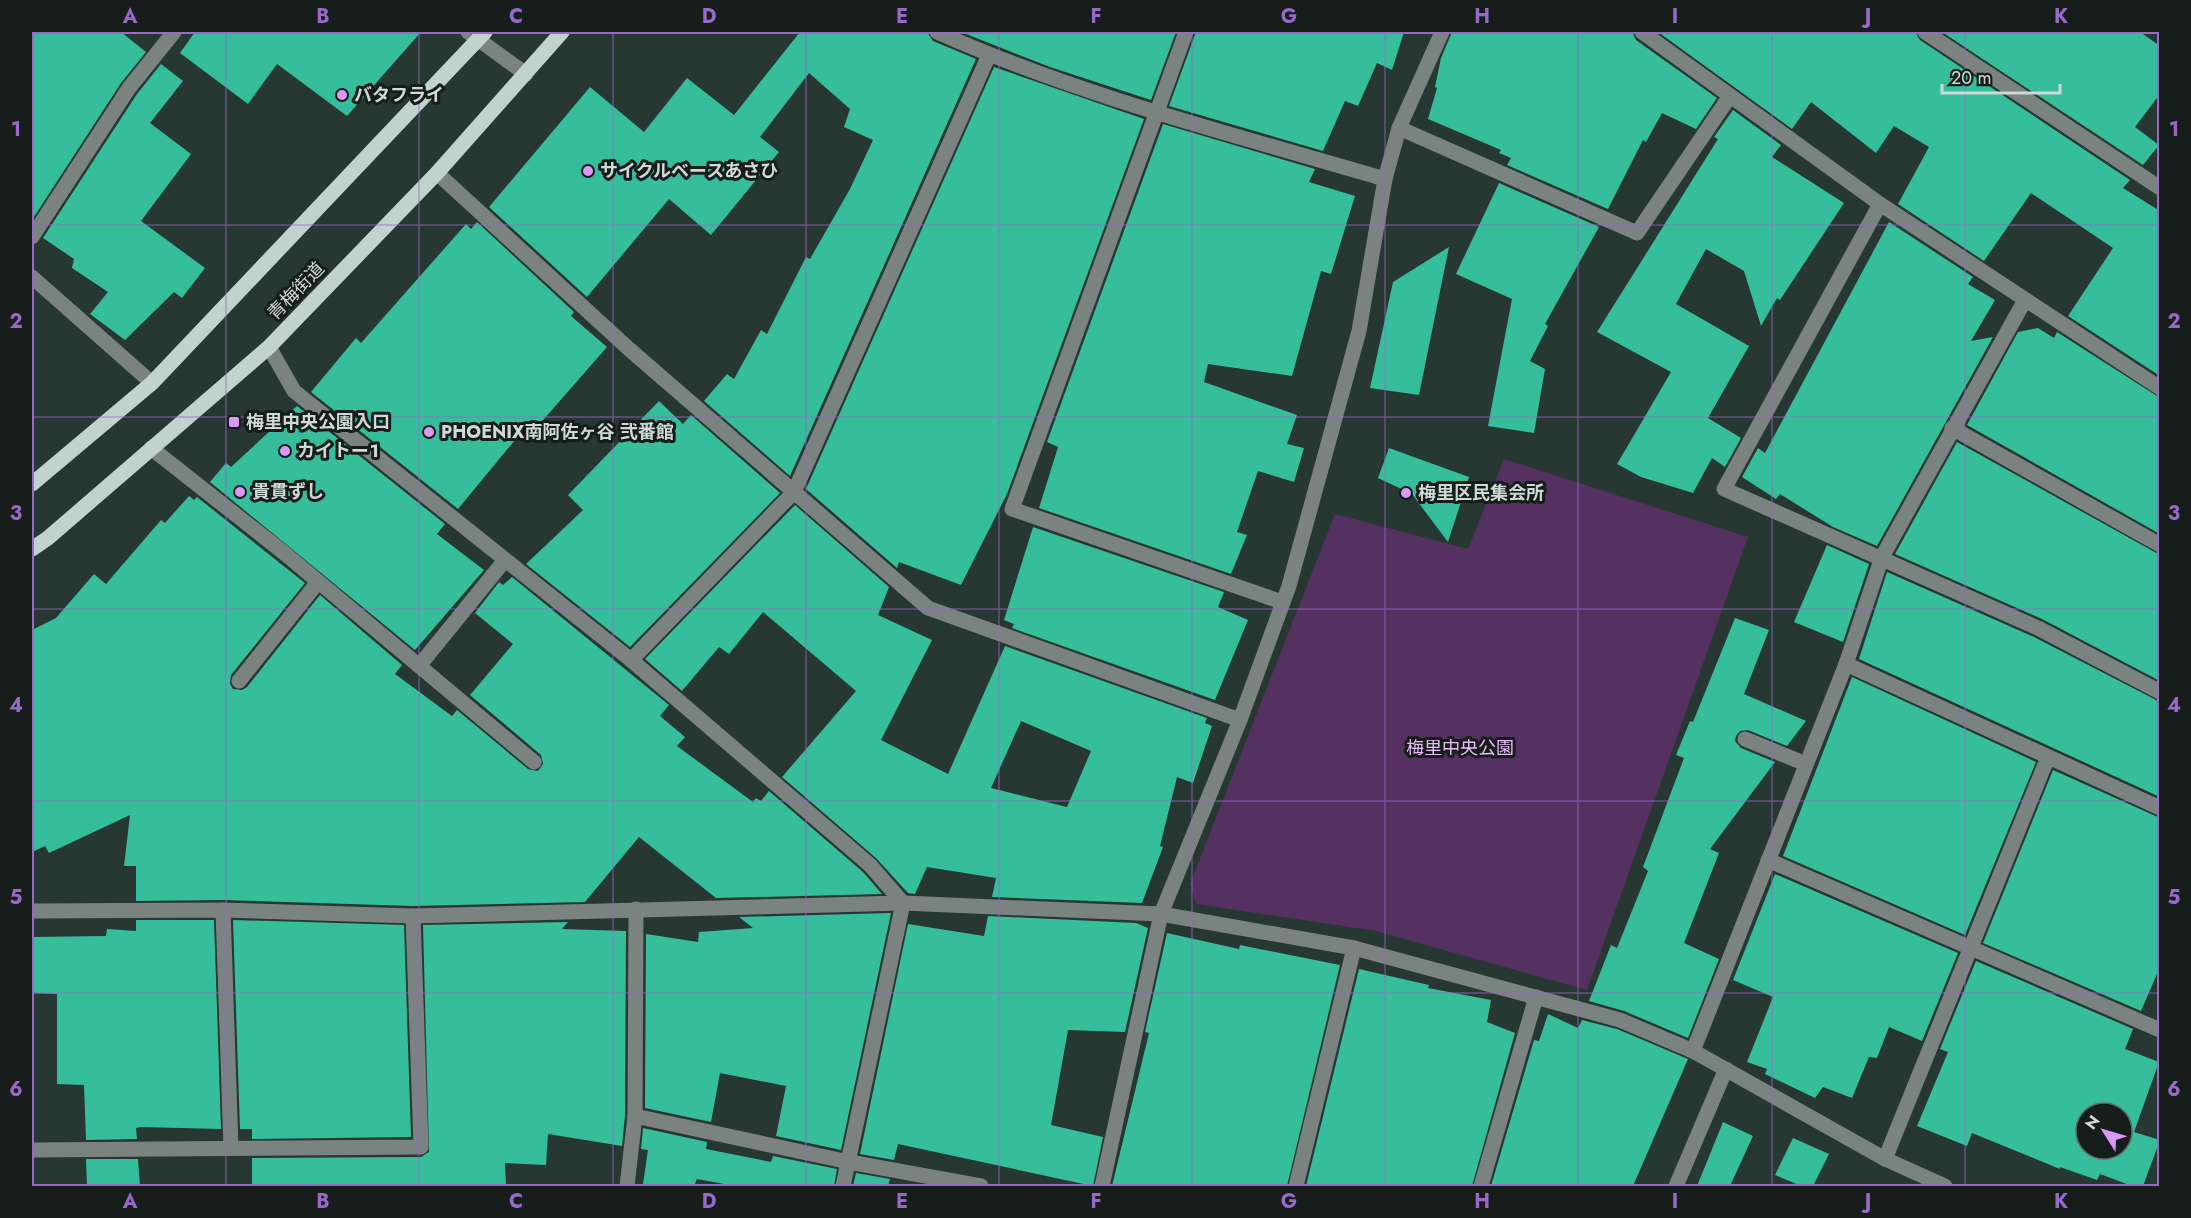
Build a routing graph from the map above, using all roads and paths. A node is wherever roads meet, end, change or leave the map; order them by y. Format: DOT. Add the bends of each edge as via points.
graph roads {
  1 [pos="174,32"];
  2 [pos="562,32"];
  3 [pos="937,32"];
  4 [pos="1186,32"];
  5 [pos="1442,32"];
  6 [pos="1642,32"];
  7 [pos="1925,32"];
  8 [pos="477,34"];
  9 [pos="989,55"];
  10 [pos="526,74"];
  11 [pos="1730,96"];
  12 [pos="1156,111"];
  13 [pos="1399,128"];
  14 [pos="437,173"];
  15 [pos="1385,179"];
  16 [pos="2160,188"];
  17 [pos="1880,204"];
  18 [pos="32,237"];
  19 [pos="32,277"];
  20 [pos="2025,300"];
  21 [pos="269,347"];
  22 [pos="152,383"];
  23 [pos="2160,388"];
  24 [pos="1952,428"];
  25 [pos="151,448"];
  26 [pos="32,484"];
  27 [pos="794,492"];
  28 [pos="2160,544"];
  29 [pos="32,549"];
  30 [pos="1882,557"];
  31 [pos="505,560"];
  32 [pos="318,582"];
  33 [pos="1282,602"];
  34 [pos="631,660"];
  35 [pos="1846,664"];
  36 [pos="419,666"];
  37 [pos="238,681"];
  38 [pos="2160,692"];
  39 [pos="1240,720"];
  40 [pos="1745,739"];
  41 [pos="2048,757"];
  42 [pos="534,762"];
  43 [pos="1806,764"];
  44 [pos="2160,808"];
  45 [pos="1768,860"];
  46 [pos="903,903"];
  47 [pos="636,909"];
  48 [pos="223,910"];
  49 [pos="32,911"];
  50 [pos="1161,914"];
  51 [pos="413,916"];
  52 [pos="1354,948"];
  53 [pos="1970,948"];
  54 [pos="1536,997"];
  55 [pos="2160,1030"];
  56 [pos="1693,1051"];
  57 [pos="1725,1069"];
  58 [pos="635,1116"];
  59 [pos="231,1148"];
  60 [pos="32,1150"];
  61 [pos="1886,1159"];
  62 [pos="849,1162"];
  63 [pos="627,1186"];
  64 [pos="843,1186"];
  65 [pos="981,1186"];
  66 [pos="1102,1186"];
  67 [pos="1296,1186"];
  68 [pos="1481,1186"];
  69 [pos="1676,1186"];
  70 [pos="1945,1186"];
  1 -- 18 [label="street" via="129,88"];
  2 -- 10 [label="main road, 青梅街道"];
  3 -- 9 [label="street"];
  4 -- 12 [label="street"];
  5 -- 13 [label="street"];
  6 -- 11 [label="street"];
  7 -- 16 [label="street"];
  8 -- 10 [label="street"];
  8 -- 22 [label="main road"];
  9 -- 12 [label="street"];
  9 -- 27 [label="street"];
  10 -- 14 [label="main road, 青梅街道"];
  11 -- 13 [label="street" via="1637,233"];
  11 -- 17 [label="street"];
  12 -- 15 [label="street"];
  12 -- 33 [label="street" via="1012,509"];
  13 -- 15 [label="street"];
  14 -- 21 [label="main road, 青梅街道"];
  14 -- 27 [label="street" via="629,349"];
  15 -- 33 [label="street" via="1359,331"];
  17 -- 20 [label="street"];
  17 -- 30 [label="street" via="1724,489"];
  19 -- 22 [label="street"];
  20 -- 23 [label="street"];
  20 -- 24 [label="street"];
  21 -- 25 [label="main road, 青梅街道"];
  21 -- 31 [label="street" via="294,391"];
  22 -- 26 [label="main road"];
  24 -- 28 [label="street"];
  24 -- 30 [label="street"];
  25 -- 29 [label="main road, 青梅街道"];
  25 -- 32 [label="street"];
  27 -- 34 [label="street"];
  27 -- 39 [label="street" via="928,608"];
  30 -- 35 [label="street"];
  30 -- 38 [label="street" via="2038,628"];
  31 -- 34 [label="street"];
  31 -- 36 [label="street"];
  32 -- 36 [label="street"];
  32 -- 37 [label="street"];
  33 -- 39 [label="street"];
  34 -- 46 [label="street" via="870,865"];
  35 -- 41 [label="street"];
  35 -- 43 [label="street"];
  36 -- 42 [label="street"];
  39 -- 50 [label="street"];
  40 -- 43 [label="street"];
  41 -- 44 [label="street"];
  41 -- 53 [label="street"];
  43 -- 45 [label="street"];
  45 -- 53 [label="street"];
  45 -- 56 [label="street"];
  46 -- 47 [label="street"];
  46 -- 50 [label="street"];
  46 -- 62 [label="street"];
  47 -- 51 [label="street"];
  47 -- 58 [label="street"];
  48 -- 49 [label="street"];
  48 -- 51 [label="street"];
  48 -- 59 [label="street"];
  50 -- 52 [label="street"];
  50 -- 66 [label="street"];
  51 -- 59 [label="street" via="421,1147"];
  52 -- 54 [label="street"];
  52 -- 67 [label="street"];
  53 -- 55 [label="street"];
  53 -- 61 [label="street"];
  54 -- 56 [label="street" via="1620,1020"];
  54 -- 68 [label="street"];
  56 -- 57 [label="street"];
  57 -- 61 [label="street"];
  57 -- 69 [label="street"];
  58 -- 62 [label="street"];
  58 -- 63 [label="street"];
  59 -- 60 [label="street"];
  61 -- 70 [label="street"];
  62 -- 64 [label="street"];
  62 -- 65 [label="street"];
}
